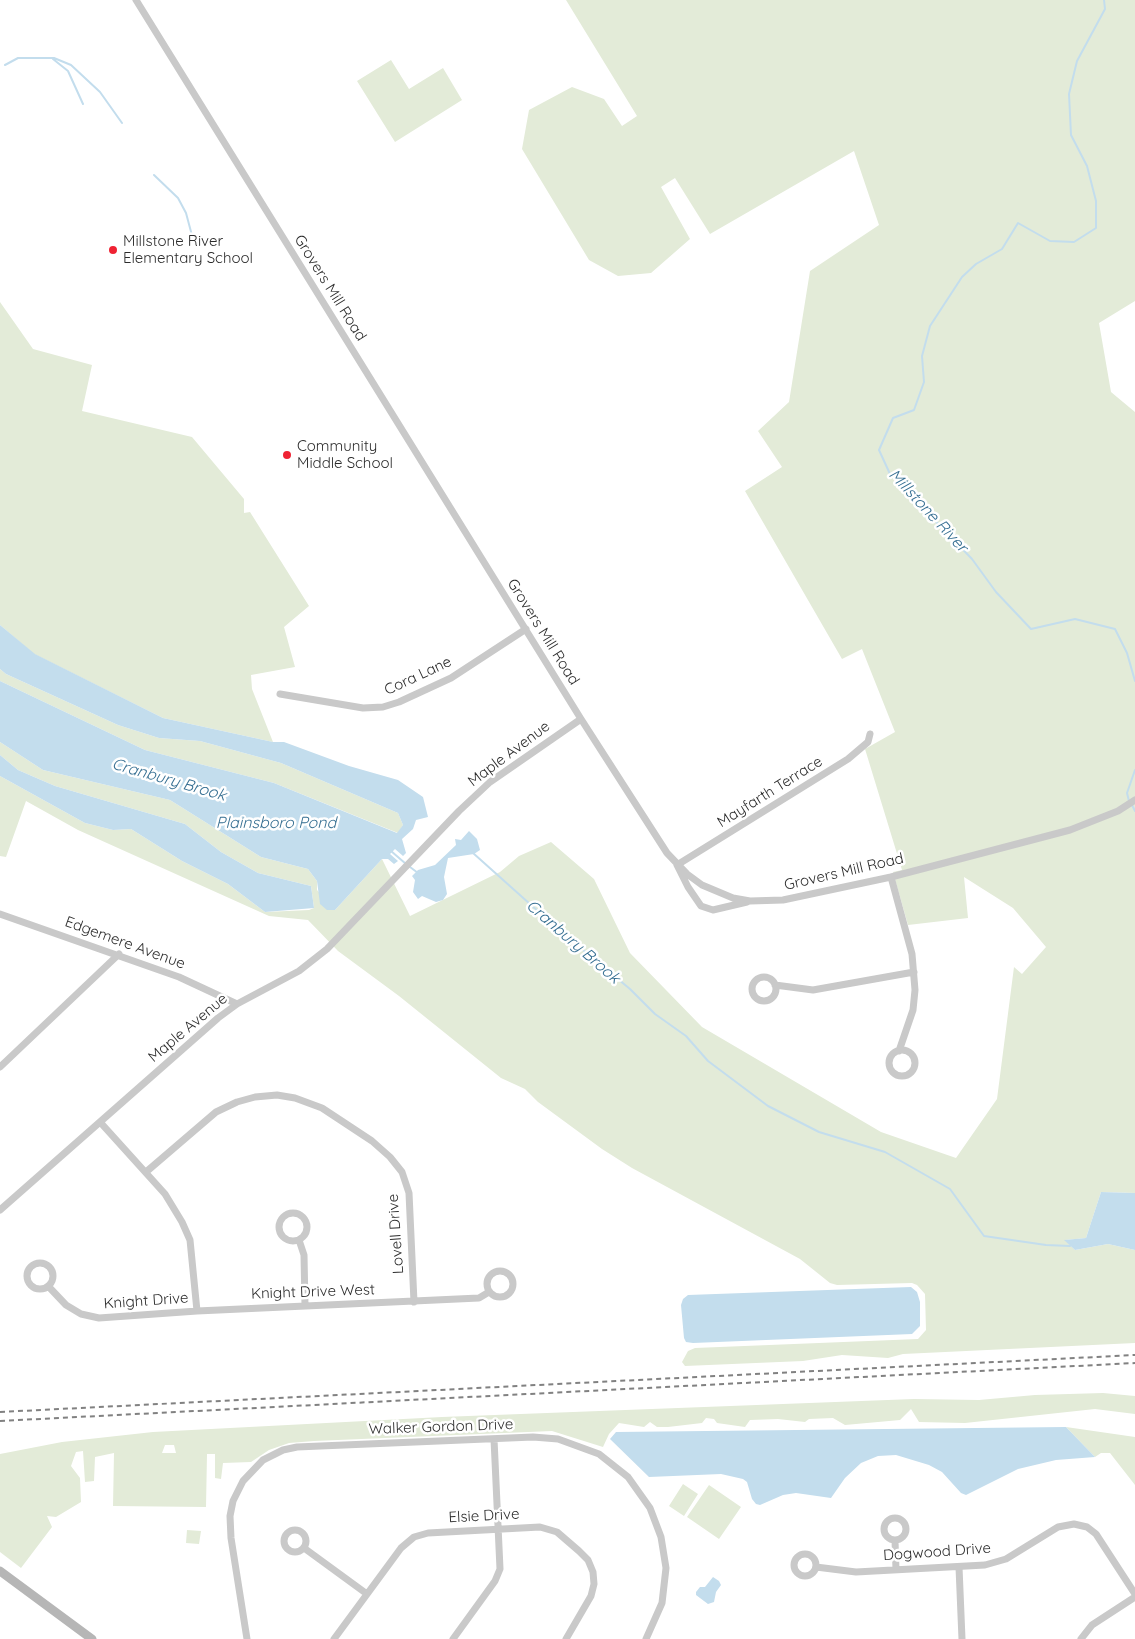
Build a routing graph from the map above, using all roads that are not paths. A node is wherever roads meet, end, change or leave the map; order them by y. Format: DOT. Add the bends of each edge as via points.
graph roads {
  1 [pos="136,0"];
  2 [pos="526,629"];
  3 [pos="280,694"];
  4 [pos="581,719"];
  5 [pos="870,734"];
  6 [pos="1135,800"];
  7 [pos="677,866"];
  8 [pos="891,877"];
  9 [pos="750,901"];
  10 [pos="0,914"];
  11 [pos="119,954"];
  12 [pos="914,972"];
  13 [pos="775,985"];
  14 [pos="237,1004"];
  15 [pos="899,1051"];
  16 [pos="0,1067"];
  17 [pos="100,1122"];
  18 [pos="146,1172"];
  19 [pos="0,1210"];
  20 [pos="299,1240"];
  21 [pos="48,1286"];
  22 [pos="489,1292"];
  23 [pos="414,1302"];
  24 [pos="305,1306"];
  25 [pos="197,1311"];
  26 [pos="494,1439"];
  27 [pos="499,1530"];
  28 [pos="895,1540"];
  29 [pos="304,1548"];
  30 [pos="816,1567"];
  31 [pos="959,1567"];
  32 [pos="896,1570"];
  33 [pos="0,1571"];
  34 [pos="367,1594"];
  35 [pos="1135,1596"];
  36 [pos="92,1639"];
  37 [pos="247,1639"];
  38 [pos="334,1639"];
  39 [pos="452,1639"];
  40 [pos="566,1639"];
  41 [pos="646,1639"];
  42 [pos="962,1639"];
  43 [pos="1081,1639"];
  1 -- 2 [label="street, Grovers Mill Road"];
  2 -- 3 [label="street, Cora Lane" via="451,678 383,707 363,708"];
  2 -- 4 [label="street, Grovers Mill Road"];
  4 -- 7 [label="street, Grovers Mill Road"];
  4 -- 14 [label="street, Maple Avenue" via="490,782 322,954 282,981"];
  5 -- 7 [label="street, Mayfarth Terrace" via="868,742 848,760"];
  6 -- 8 [label="street, Grovers Mill Road" via="1118,811 1070,830"];
  7 -- 9 [label="street, Grovers Mill Road" via="718,893"];
  7 -- 9 [label="street" via="701,906 707,909"];
  8 -- 9 [label="street, Grovers Mill Road" via="783,900"];
  8 -- 12 [label="street"];
  10 -- 11 [label="street, Edgemere Avenue"];
  11 -- 14 [label="street, Edgemere Avenue" via="193,982"];
  11 -- 16 [label="street"];
  12 -- 13 [label="street" via="821,990"];
  12 -- 15 [label="street" via="913,1010"];
  14 -- 17 [label="street, Maple Avenue"];
  17 -- 18 [label="street"];
  17 -- 19 [label="street, Maple Avenue"];
  18 -- 23 [label="street, Lovell Drive" via="216,1112 237,1102 277,1095 322,1108 372,1141 402,1172 409,1192"];
  18 -- 25 [label="street" via="165,1194 190,1240"];
  20 -- 20 [label="street" via="307,1230 305,1220 296,1214 288,1214 280,1223 281,1234 288,1240"];
  20 -- 24 [label="street" via="304,1255"];
  21 -- 25 [label="street, Knight Drive" via="66,1305 81,1314 99,1318"];
  22 -- 23 [label="street, Knight Drive West" via="479,1298"];
  23 -- 24 [label="street, Knight Drive West"];
  24 -- 25 [label="street, Knight Drive West"];
  26 -- 27 [label="street"];
  26 -- 37 [label="street, Walker Gordon Drive" via="297,1447 276,1453 257,1465 239,1488 230,1516"];
  26 -- 41 [label="street, Walker Gordon Drive" via="545,1438 580,1446 608,1460 636,1486 658,1526 666,1556 662,1603"];
  27 -- 34 [label="street, Elsie Drive" via="428,1533 414,1537 402,1546"];
  27 -- 39 [label="street" via="498,1576"];
  27 -- 40 [label="street, Elsie Drive" via="540,1527 552,1530 588,1560 593,1590"];
  28 -- 32 [label="street"];
  29 -- 34 [label="street"];
  30 -- 32 [label="street, Dogwood Drive" via="853,1572"];
  31 -- 32 [label="street, Dogwood Drive"];
  31 -- 35 [label="street, Dogwood Drive" via="996,1563 1058,1527 1079,1524 1098,1536"];
  31 -- 42 [label="street"];
  33 -- 36 [label="street"];
  34 -- 38 [label="street, Elsie Drive"];
  35 -- 43 [label="street" via="1090,1627"];
}
